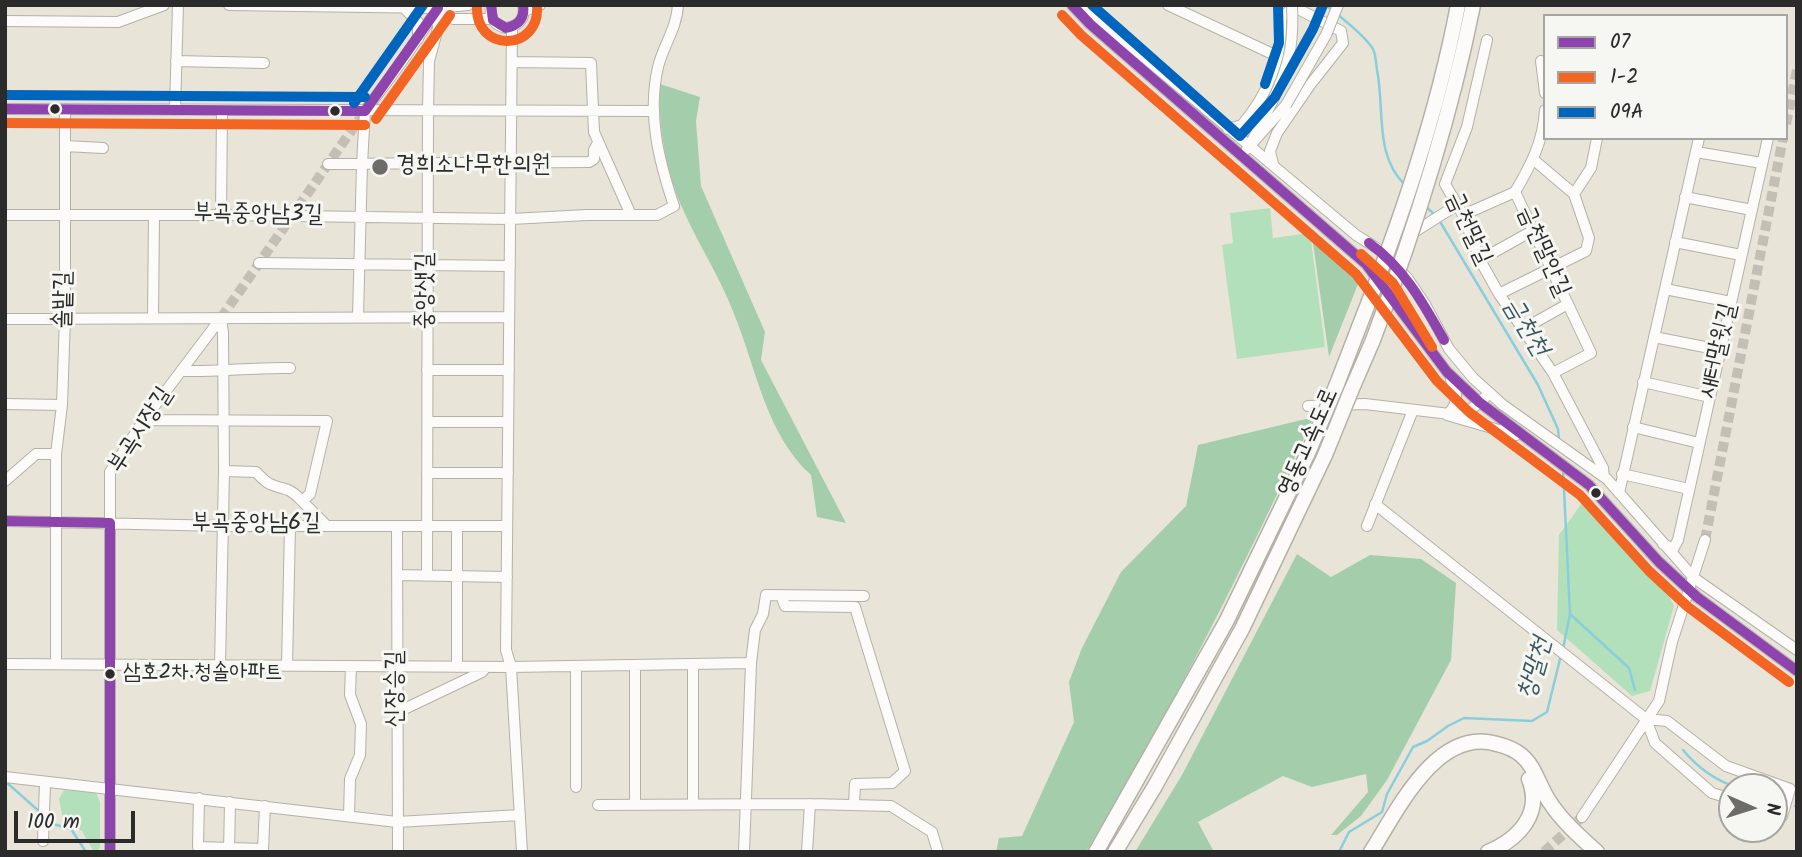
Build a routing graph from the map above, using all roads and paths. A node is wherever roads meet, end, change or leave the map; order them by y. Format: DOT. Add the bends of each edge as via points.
graph roads {
  1 [pos="163,5"];
  2 [pos="178,5"];
  3 [pos="229,5"];
  4 [pos="468,5"];
  5 [pos="491,5"];
  6 [pos="540,5"];
  7 [pos="678,5"];
  8 [pos="1073,5"];
  9 [pos="1168,5"];
  10 [pos="1292,5"];
  11 [pos="1338,5"];
  12 [pos="1458,5"];
  13 [pos="1473,5"];
  14 [pos="403,7"];
  15 [pos="438,8"];
  16 [pos="524,8"];
  17 [pos="492,19"];
  18 [pos="5,21"];
  19 [pos="512,27"];
  20 [pos="418,40"];
  21 [pos="1487,40"];
  22 [pos="1279,57"];
  23 [pos="176,61"];
  24 [pos="1541,61"];
  25 [pos="512,62"];
  26 [pos="264,64"];
  27 [pos="1543,76"];
  28 [pos="5,109"];
  29 [pos="65,109"];
  30 [pos="175,110"];
  31 [pos="222,111"];
  32 [pos="365,111"];
  33 [pos="428,111"];
  34 [pos="512,111"];
  35 [pos="592,111"];
  36 [pos="654,111"];
  37 [pos="1543,125"];
  38 [pos="1228,129"];
  39 [pos="1597,140"];
  40 [pos="1699,140"];
  41 [pos="1768,140"];
  42 [pos="598,142"];
  43 [pos="65,146"];
  44 [pos="1250,146"];
  45 [pos="103,148"];
  46 [pos="1696,152"];
  47 [pos="1241,156"];
  48 [pos="1534,160"];
  49 [pos="511,163"];
  50 [pos="1762,163"];
  51 [pos="328,164"];
  52 [pos="362,164"];
  53 [pos="428,164"];
  54 [pos="1273,164"];
  55 [pos="1515,192"];
  56 [pos="1574,194"];
  57 [pos="1685,197"];
  58 [pos="1457,205"];
  59 [pos="1752,210"];
  60 [pos="5,215"];
  61 [pos="65,215"];
  62 [pos="154,215"];
  63 [pos="221,215"];
  64 [pos="631,215"];
  65 [pos="1463,215"];
  66 [pos="360,216"];
  67 [pos="428,217"];
  68 [pos="511,219"];
  69 [pos="1532,231"];
  70 [pos="1675,242"];
  71 [pos="1382,252"];
  72 [pos="1741,255"];
  73 [pos="1480,260"];
  74 [pos="259,263"];
  75 [pos="360,265"];
  76 [pos="428,265"];
  77 [pos="510,265"];
  78 [pos="1549,268"];
  79 [pos="1665,289"];
  80 [pos="1499,294"];
  81 [pos="1731,302"];
  82 [pos="1566,304"];
  83 [pos="65,317"];
  84 [pos="153,317"];
  85 [pos="358,317"];
  86 [pos="427,317"];
  87 [pos="509,317"];
  88 [pos="221,318"];
  89 [pos="5,319"];
  90 [pos="1522,329"];
  91 [pos="1654,337"];
  92 [pos="1720,351"];
  93 [pos="289,368"];
  94 [pos="428,370"];
  95 [pos="509,370"];
  96 [pos="183,371"];
  97 [pos="223,372"];
  98 [pos="1447,372"];
  99 [pos="1553,373"];
  100 [pos="1643,382"];
  101 [pos="1490,393"];
  102 [pos="1710,397"];
  103 [pos="1479,402"];
  104 [pos="5,404"];
  105 [pos="62,405"];
  106 [pos="1308,406"];
  107 [pos="1413,410"];
  108 [pos="1447,415"];
  109 [pos="144,420"];
  110 [pos="224,421"];
  111 [pos="428,422"];
  112 [pos="508,422"];
  113 [pos="1633,427"];
  114 [pos="1523,437"];
  115 [pos="1699,443"];
  116 [pos="56,454"];
  117 [pos="1625,461"];
  118 [pos="224,471"];
  119 [pos="1603,472"];
  120 [pos="428,473"];
  121 [pos="508,473"];
  122 [pos="1622,474"];
  123 [pos="5,481"];
  124 [pos="1689,489"];
  125 [pos="1619,493"];
  126 [pos="302,501"];
  127 [pos="1375,505"];
  128 [pos="5,521"];
  129 [pos="56,522"];
  130 [pos="110,523"];
  131 [pos="223,526"];
  132 [pos="290,526"];
  133 [pos="327,526"];
  134 [pos="397,526"];
  135 [pos="428,526"];
  136 [pos="457,526"];
  137 [pos="507,526"];
  138 [pos="1367,526"];
  139 [pos="1706,540"];
  140 [pos="1661,543"];
  141 [pos="397,575"];
  142 [pos="428,576"];
  143 [pos="457,576"];
  144 [pos="507,577"];
  145 [pos="1694,578"];
  146 [pos="1689,590"];
  147 [pos="780,595"];
  148 [pos="864,596"];
  149 [pos="1797,650"];
  150 [pos="751,663"];
  151 [pos="5,664"];
  152 [pos="56,664"];
  153 [pos="693,664"];
  154 [pos="110,665"];
  155 [pos="220,665"];
  156 [pos="635,665"];
  157 [pos="287,666"];
  158 [pos="351,666"];
  159 [pos="397,666"];
  160 [pos="576,666"];
  161 [pos="457,667"];
  162 [pos="486,667"];
  163 [pos="511,667"];
  164 [pos="1797,671"];
  165 [pos="398,712"];
  166 [pos="1646,719"];
  167 [pos="1745,773"];
  168 [pos="5,777"];
  169 [pos="576,787"];
  170 [pos="44,788"];
  171 [pos="110,788"];
  172 [pos="1718,795"];
  173 [pos="199,799"];
  174 [pos="230,802"];
  175 [pos="746,803"];
  176 [pos="635,804"];
  177 [pos="693,804"];
  178 [pos="810,804"];
  179 [pos="854,804"];
  180 [pos="598,805"];
  181 [pos="265,806"];
  182 [pos="520,815"];
  183 [pos="349,816"];
  184 [pos="1582,817"];
  185 [pos="397,822"];
  186 [pos="43,841"];
  187 [pos="230,850"];
  188 [pos="110,852"];
  189 [pos="398,852"];
  190 [pos="522,852"];
  191 [pos="744,852"];
  192 [pos="807,852"];
  193 [pos="938,852"];
  194 [pos="1096,852"];
  195 [pos="1115,852"];
  196 [pos="1371,852"];
  197 [pos="1378,852"];
  198 [pos="1488,852"];
  199 [pos="1597,852"];
  1 -- 18 [label="street" via="118,22"];
  2 -- 23 [label="street"];
  3 -- 14 [label="street"];
  4 -- 15 [label="street"];
  5 -- 17 [label="street"];
  6 -- 16 [label="street"];
  7 -- 36 [label="street" via="658,67"];
  8 -- 38 [label="street" via="1096,17"];
  8 -- 47 [label="street"];
  9 -- 22 [label="street"];
  10 -- 44 [label="street, bridge" via="1293,45 1283,78"];
  11 -- 44 [label="street, bridge" via="1286,105"];
  12 -- 194 [label="highway, 영동고속도로, bridge" via="1422,148 1382,269 1308,453 1226,622"];
  13 -- 195 [label="highway, 영동고속도로, bridge" via="1437,152 1397,276 1325,455 1242,629"];
  14 -- 15 [label="street"];
  14 -- 20 [label="street" via="418,22"];
  15 -- 17 [label="street" via="453,19"];
  15 -- 20 [label="street"];
  15 -- 33 [label="street, 중앙샛길" via="429,61"];
  16 -- 19 [label="street" via="520,23"];
  17 -- 19 [label="street" via="500,27"];
  19 -- 25 [label="street"];
  20 -- 32 [label="street"];
  21 -- 58 [label="street, 금천말길" via="1467,127 1445,184"];
  22 -- 38 [label="street" via="1255,109 1242,125"];
  22 -- 54 [label="street" via="1281,19 1290,9 1341,31 1343,43 1277,133 1270,151"];
  23 -- 26 [label="street"];
  23 -- 30 [label="street"];
  24 -- 27 [label="street"];
  25 -- 34 [label="street"];
  25 -- 35 [label="street" via="591,63"];
  28 -- 29 [label="street"];
  29 -- 30 [label="street"];
  29 -- 43 [label="street, 솔밭길"];
  30 -- 31 [label="street"];
  31 -- 32 [label="street"];
  31 -- 63 [label="street"];
  32 -- 33 [label="street"];
  32 -- 52 [label="street"];
  33 -- 34 [label="street"];
  33 -- 53 [label="street, 중앙샛길"];
  34 -- 35 [label="street"];
  34 -- 49 [label="street"];
  35 -- 36 [label="street"];
  35 -- 42 [label="street"];
  36 -- 64 [label="street, 부곡중앙남3길" via="659,160 674,206 657,215"];
  37 -- 48 [label="street, 금천말안길"];
  38 -- 44 [label="street"];
  39 -- 56 [label="street" via="1591,168"];
  40 -- 46 [label="street"];
  41 -- 50 [label="street, 새터말윗길"];
  42 -- 49 [label="street" via="589,162"];
  42 -- 64 [label="street"];
  43 -- 45 [label="street"];
  43 -- 61 [label="street, 솔밭길"];
  44 -- 47 [label="street"];
  44 -- 54 [label="street"];
  46 -- 50 [label="street"];
  46 -- 57 [label="street"];
  47 -- 98 [label="street" via="1366,264"];
  48 -- 55 [label="street, 금천말안길"];
  48 -- 56 [label="street"];
  49 -- 53 [label="street"];
  49 -- 68 [label="street"];
  50 -- 59 [label="street, 새터말윗길"];
  51 -- 52 [label="street"];
  52 -- 53 [label="street"];
  52 -- 66 [label="street"];
  53 -- 67 [label="street, 중앙샛길"];
  54 -- 71 [label="street"];
  55 -- 65 [label="street"];
  55 -- 69 [label="street, 금천말안길"];
  56 -- 78 [label="street" via="1589,238 1586,251"];
  57 -- 59 [label="street"];
  57 -- 70 [label="street"];
  58 -- 65 [label="street, 금천말길"];
  58 -- 71 [label="street"];
  59 -- 72 [label="street, 새터말윗길"];
  60 -- 61 [label="street, 부곡중앙남3길"];
  61 -- 62 [label="street, 부곡중앙남3길"];
  61 -- 83 [label="street, 솔밭길"];
  62 -- 63 [label="street, 부곡중앙남3길"];
  62 -- 84 [label="street"];
  63 -- 66 [label="street, 부곡중앙남3길"];
  64 -- 68 [label="street, 부곡중앙남3길"];
  65 -- 73 [label="street, 금천말길"];
  66 -- 67 [label="street, 부곡중앙남3길"];
  66 -- 75 [label="street"];
  67 -- 68 [label="street, 부곡중앙남3길"];
  67 -- 76 [label="street, 중앙샛길"];
  68 -- 77 [label="street"];
  69 -- 73 [label="street"];
  69 -- 78 [label="street, 금천말안길"];
  70 -- 72 [label="street"];
  70 -- 79 [label="street"];
  71 -- 101 [label="street" via="1417,291 1457,361"];
  72 -- 81 [label="street, 새터말윗길"];
  73 -- 80 [label="street, 금천말길"];
  74 -- 75 [label="street"];
  75 -- 76 [label="street"];
  75 -- 85 [label="street"];
  76 -- 77 [label="street"];
  76 -- 86 [label="street, 중앙샛길"];
  77 -- 87 [label="street"];
  78 -- 80 [label="street"];
  78 -- 82 [label="street, 금천말안길"];
  79 -- 81 [label="street"];
  79 -- 91 [label="street"];
  80 -- 90 [label="street, 금천말길"];
  81 -- 92 [label="street, 새터말윗길"];
  82 -- 90 [label="street"];
  82 -- 99 [label="street, 금천말안길" via="1591,353"];
  83 -- 84 [label="street"];
  83 -- 89 [label="street"];
  83 -- 105 [label="street, 솔밭길"];
  84 -- 88 [label="street"];
  85 -- 86 [label="street"];
  85 -- 88 [label="street"];
  86 -- 87 [label="street"];
  86 -- 94 [label="street, 중앙샛길"];
  87 -- 95 [label="street"];
  88 -- 96 [label="street, 부곡시장길"];
  88 -- 97 [label="street"];
  90 -- 99 [label="street, 금천말길"];
  91 -- 92 [label="street"];
  91 -- 100 [label="street"];
  92 -- 102 [label="street, 새터말윗길"];
  93 -- 97 [label="street"];
  94 -- 95 [label="street"];
  94 -- 111 [label="street, 중앙샛길"];
  95 -- 112 [label="street"];
  96 -- 97 [label="street"];
  96 -- 109 [label="street, 부곡시장길"];
  97 -- 110 [label="street"];
  98 -- 103 [label="street"];
  98 -- 108 [label="street" via="1457,400"];
  99 -- 119 [label="street, 금천말길"];
  100 -- 102 [label="street"];
  100 -- 113 [label="street"];
  101 -- 103 [label="street"];
  101 -- 119 [label="street"];
  102 -- 115 [label="street, 새터말윗길"];
  103 -- 108 [label="street" via="1466,412"];
  103 -- 114 [label="street"];
  104 -- 105 [label="street"];
  105 -- 116 [label="street, 솔밭길"];
  106 -- 107 [label="street" via="1364,404"];
  107 -- 108 [label="street"];
  107 -- 127 [label="street"];
  108 -- 114 [label="street"];
  109 -- 110 [label="street"];
  109 -- 130 [label="street, 부곡시장길" via="110,472"];
  110 -- 118 [label="street"];
  110 -- 126 [label="street" via="327,421 310,495"];
  111 -- 112 [label="street"];
  111 -- 120 [label="street, 중앙샛길"];
  112 -- 121 [label="street"];
  113 -- 115 [label="street"];
  113 -- 117 [label="street"];
  114 -- 146 [label="street" via="1589,485"];
  115 -- 124 [label="street, 새터말윗길"];
  116 -- 123 [label="street" via="36,454"];
  116 -- 129 [label="street, 솔밭길"];
  117 -- 119 [label="street"];
  117 -- 122 [label="street"];
  118 -- 126 [label="street" via="256,472"];
  118 -- 131 [label="street"];
  119 -- 125 [label="street"];
  120 -- 121 [label="street"];
  120 -- 135 [label="street, 중앙샛길"];
  121 -- 137 [label="street"];
  122 -- 124 [label="street"];
  122 -- 125 [label="street"];
  124 -- 140 [label="street, 새터말윗길" via="1675,547"];
  125 -- 140 [label="street"];
  126 -- 133 [label="street"];
  127 -- 138 [label="street"];
  127 -- 166 [label="street"];
  128 -- 129 [label="street, 부곡중앙남6길"];
  129 -- 130 [label="street, 부곡중앙남6길"];
  129 -- 152 [label="street, 솔밭길"];
  130 -- 131 [label="street, 부곡중앙남6길"];
  130 -- 154 [label="street, 부곡시장길"];
  131 -- 132 [label="street, 부곡중앙남6길"];
  131 -- 155 [label="street"];
  132 -- 133 [label="street, 부곡중앙남6길"];
  132 -- 157 [label="street"];
  133 -- 134 [label="street, 부곡중앙남6길"];
  134 -- 135 [label="street, 부곡중앙남6길"];
  134 -- 141 [label="street, 신장승길"];
  135 -- 136 [label="street, 부곡중앙남6길"];
  135 -- 142 [label="street, 중앙샛길"];
  136 -- 137 [label="street, 부곡중앙남6길"];
  136 -- 143 [label="street"];
  137 -- 144 [label="street"];
  139 -- 145 [label="street"];
  140 -- 145 [label="street"];
  141 -- 142 [label="street"];
  141 -- 159 [label="street, 신장승길"];
  142 -- 143 [label="street"];
  143 -- 144 [label="street"];
  143 -- 161 [label="street"];
  144 -- 163 [label="street" via="506,650"];
  145 -- 146 [label="street"];
  145 -- 149 [label="street"];
  146 -- 164 [label="street"];
  146 -- 166 [label="street" via="1659,701"];
  147 -- 148 [label="street"];
  147 -- 150 [label="street" via="766,595"];
  147 -- 179 [label="street" via="785,606 855,607 905,771 892,783 855,784"];
  150 -- 153 [label="street"];
  150 -- 175 [label="street"];
  151 -- 152 [label="street"];
  152 -- 154 [label="street"];
  153 -- 156 [label="street"];
  153 -- 177 [label="street"];
  154 -- 155 [label="street"];
  154 -- 171 [label="street, 부곡시장길"];
  155 -- 157 [label="street"];
  156 -- 160 [label="street"];
  156 -- 176 [label="street"];
  157 -- 158 [label="street"];
  158 -- 159 [label="street"];
  158 -- 183 [label="street" via="350,695 361,724 360,755 349,779"];
  159 -- 161 [label="street"];
  159 -- 165 [label="street, 신장승길"];
  160 -- 163 [label="street"];
  160 -- 169 [label="street"];
  161 -- 162 [label="street"];
  162 -- 163 [label="street"];
  162 -- 165 [label="street"];
  163 -- 182 [label="street"];
  165 -- 185 [label="street, 신장승길"];
  166 -- 167 [label="street" via="1667,720 1726,766"];
  166 -- 172 [label="street" via="1655,743"];
  166 -- 184 [label="street"];
  168 -- 170 [label="street"];
  170 -- 171 [label="street"];
  170 -- 186 [label="street"];
  171 -- 173 [label="street"];
  171 -- 188 [label="street, 부곡시장길"];
  173 -- 174 [label="street"];
  173 -- 187 [label="street" via="198,847"];
  174 -- 181 [label="street"];
  174 -- 187 [label="street"];
  175 -- 177 [label="street"];
  175 -- 178 [label="street"];
  175 -- 191 [label="street"];
  176 -- 177 [label="street"];
  176 -- 180 [label="street"];
  178 -- 179 [label="street"];
  178 -- 192 [label="street"];
  179 -- 193 [label="street" via="891,806 932,832"];
  181 -- 183 [label="street"];
  181 -- 187 [label="street" via="263,849"];
  182 -- 185 [label="street"];
  182 -- 190 [label="street"];
  183 -- 185 [label="street"];
  185 -- 189 [label="street, 신장승길"];
  196 -- 199 [label="highway" via="1408,795 1445,752 1467,741 1489,741 1522,755 1551,804"];
  197 -- 198 [label="highway" via="1434,771 1450,756 1469,748 1507,752 1519,761 1534,791 1534,804 1520,832"];
}
